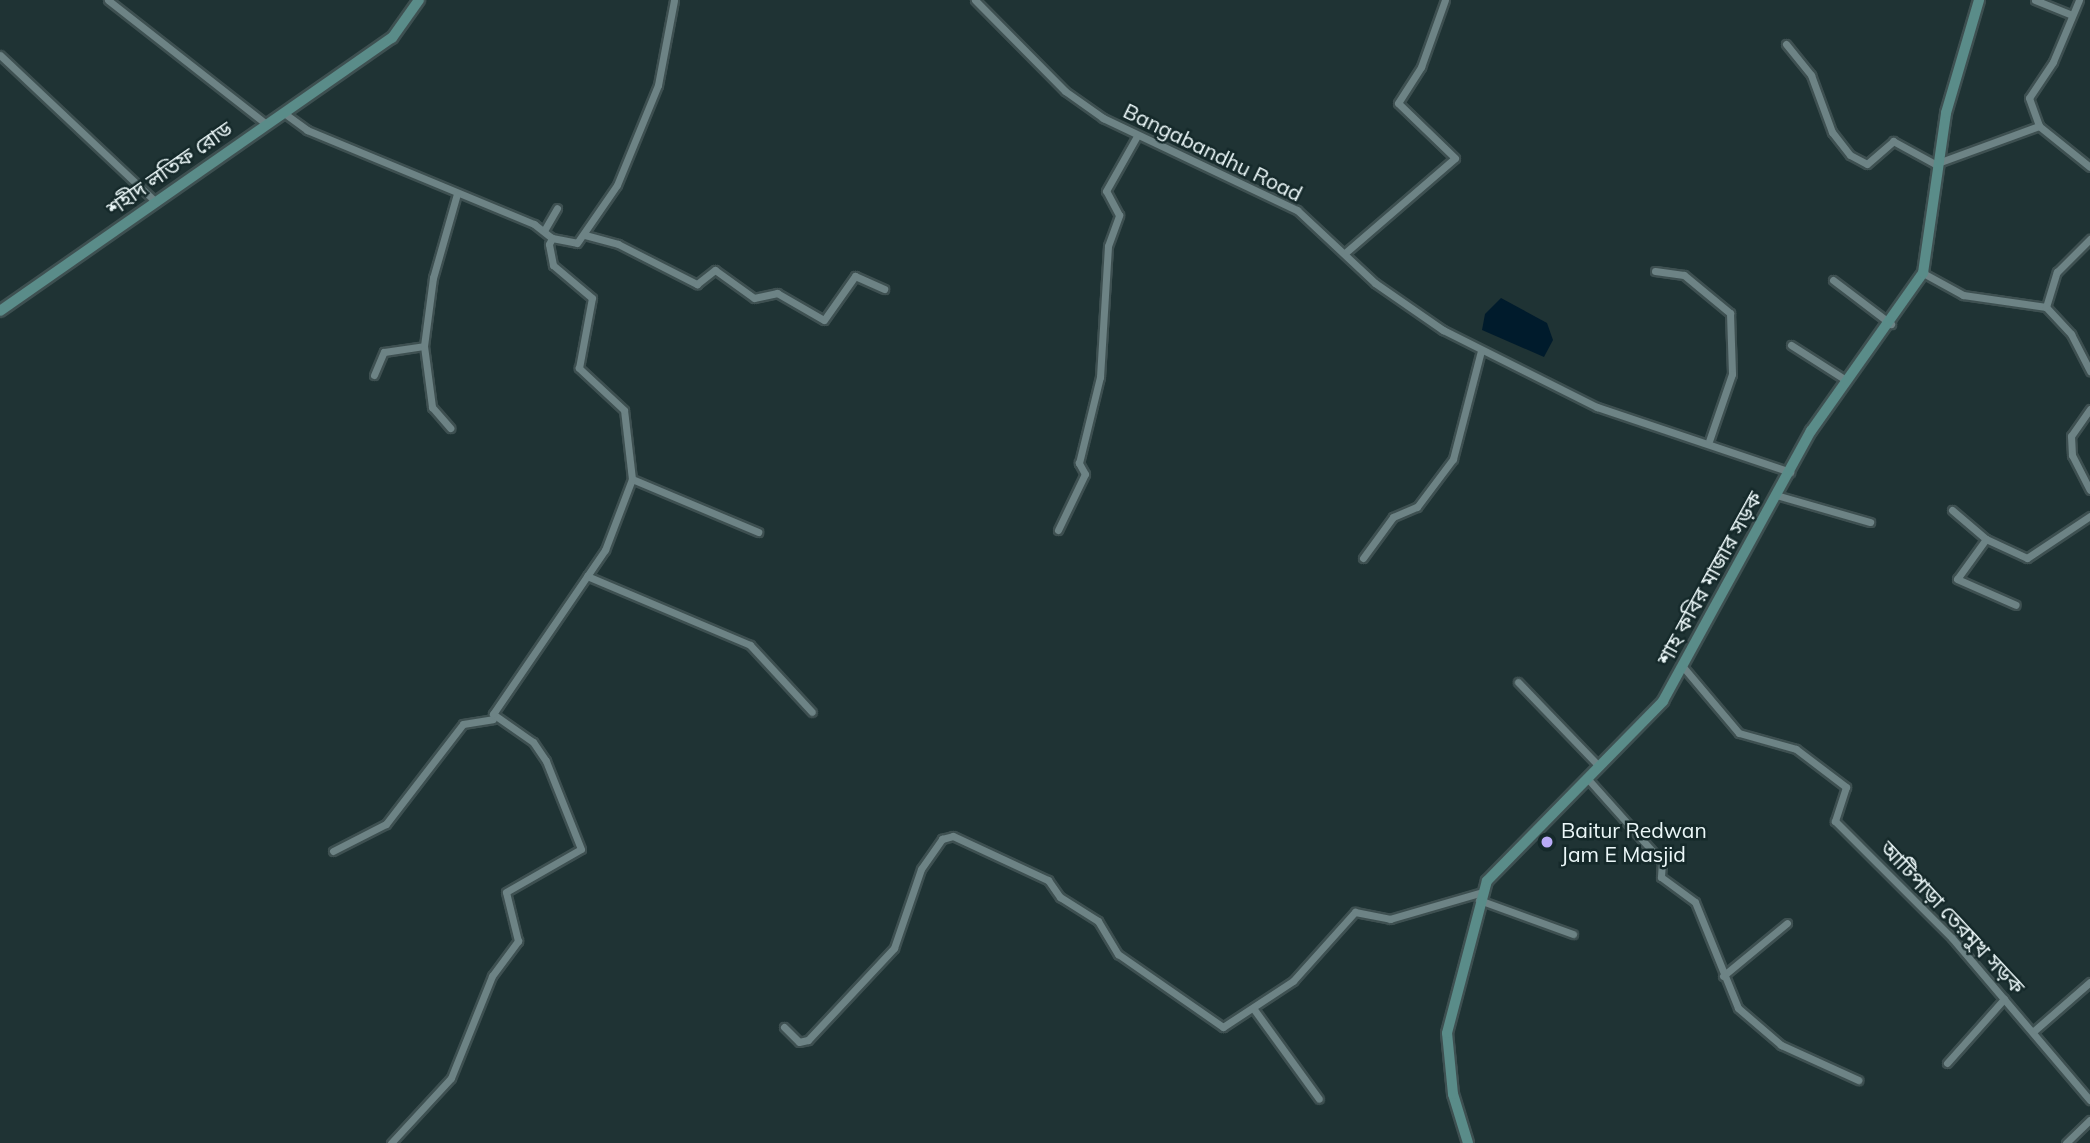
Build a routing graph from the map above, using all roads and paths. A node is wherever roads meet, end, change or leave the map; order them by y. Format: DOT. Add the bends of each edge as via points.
graph roads {
  1 [pos="108,0"];
  2 [pos="419,0"];
  3 [pos="674,0"];
  4 [pos="975,0"];
  5 [pos="1445,0"];
  6 [pos="1979,0"];
  7 [pos="2035,0"];
  8 [pos="2079,0"];
  9 [pos="2072,15"];
  10 [pos="1786,44"];
  11 [pos="0,55"];
  12 [pos="284,113"];
  13 [pos="266,124"];
  14 [pos="2039,125"];
  15 [pos="1138,136"];
  16 [pos="1936,164"];
  17 [pos="2090,167"];
  18 [pos="457,194"];
  19 [pos="153,200"];
  20 [pos="557,208"];
  21 [pos="544,229"];
  22 [pos="585,235"];
  23 [pos="552,238"];
  24 [pos="2090,239"];
  25 [pos="1345,253"];
  26 [pos="1655,271"];
  27 [pos="1923,273"];
  28 [pos="1833,280"];
  29 [pos="884,289"];
  30 [pos="2046,307"];
  31 [pos="0,312"];
  32 [pos="1892,324"];
  33 [pos="1791,345"];
  34 [pos="424,346"];
  35 [pos="1481,351"];
  36 [pos="2090,371"];
  37 [pos="374,375"];
  38 [pos="1846,380"];
  39 [pos="2090,409"];
  40 [pos="450,428"];
  41 [pos="1709,441"];
  42 [pos="1790,472"];
  43 [pos="632,479"];
  44 [pos="2090,490"];
  45 [pos="1776,495"];
  46 [pos="1952,510"];
  47 [pos="2090,516"];
  48 [pos="1870,522"];
  49 [pos="1058,530"];
  50 [pos="758,532"];
  51 [pos="1986,538"];
  52 [pos="1363,558"];
  53 [pos="587,576"];
  54 [pos="2016,605"];
  55 [pos="1684,668"];
  56 [pos="1518,682"];
  57 [pos="811,712"];
  58 [pos="494,719"];
  59 [pos="1598,765"];
  60 [pos="1587,778"];
  61 [pos="333,850"];
  62 [pos="1481,896"];
  63 [pos="1787,923"];
  64 [pos="1573,934"];
  65 [pos="1723,976"];
  66 [pos="2090,982"];
  67 [pos="2004,999"];
  68 [pos="1253,1008"];
  69 [pos="784,1027"];
  70 [pos="2035,1030"];
  71 [pos="1947,1063"];
  72 [pos="1858,1080"];
  73 [pos="1319,1099"];
  74 [pos="2090,1100"];
  75 [pos="2090,1120"];
  76 [pos="391,1143"];
  77 [pos="1468,1143"];
  78 [pos="2066,1143"];
  1 -- 13 [label="street"];
  2 -- 12 [label="street, শহীদ লতিফ রোড" via="393,38"];
  3 -- 22 [label="street" via="642,133"];
  4 -- 15 [label="street, Bangabandhu Road" via="1065,91"];
  5 -- 25 [label="street" via="1420,67 1398,103 1455,158"];
  6 -- 16 [label="street, শাহ কবির মাজার সড়ক"];
  7 -- 9 [label="street"];
  8 -- 9 [label="street"];
  9 -- 14 [label="street" via="2053,62 2029,97"];
  10 -- 16 [label="street" via="1811,75 1820,108 1850,155 1867,164 1893,141"];
  11 -- 19 [label="street"];
  12 -- 13 [label="street, শহীদ লতিফ রোড"];
  12 -- 18 [label="street" via="307,130"];
  13 -- 19 [label="street, শহীদ লতিফ রোড" via="198,176"];
  14 -- 16 [label="street"];
  14 -- 17 [label="street"];
  15 -- 25 [label="street, Bangabandhu Road" via="1297,210"];
  15 -- 49 [label="street" via="1106,191 1119,215 1108,246 1100,377 1079,463 1085,474"];
  16 -- 27 [label="street, শাহ কবির মাজার সড়ক"];
  18 -- 21 [label="street"];
  18 -- 34 [label="street" via="433,278"];
  19 -- 31 [label="street, শহীদ লতিফ রোড"];
  20 -- 21 [label="street"];
  21 -- 23 [label="street"];
  22 -- 23 [label="street" via="577,243"];
  22 -- 29 [label="street" via="618,244 698,285 715,270 754,298 776,293 824,320 855,276"];
  23 -- 43 [label="street" via="553,265 592,298 579,368 624,410"];
  24 -- 30 [label="street" via="2057,272"];
  25 -- 35 [label="street, Bangabandhu Road" via="1410,309"];
  26 -- 41 [label="street" via="1684,275 1730,313 1732,374"];
  27 -- 30 [label="street" via="1963,295"];
  27 -- 32 [label="street, শাহ কবির মাজার সড়ক"];
  28 -- 32 [label="street"];
  30 -- 36 [label="street" via="2071,334"];
  32 -- 38 [label="street, শাহ কবির মাজার সড়ক"];
  33 -- 38 [label="street"];
  34 -- 37 [label="street" via="384,352"];
  34 -- 40 [label="street" via="432,407"];
  35 -- 41 [label="street, Bangabandhu Road" via="1597,407"];
  35 -- 52 [label="street" via="1453,460 1417,508 1393,517"];
  38 -- 42 [label="street, শাহ কবির মাজার সড়ক"];
  39 -- 44 [label="street" via="2071,436 2072,455"];
  41 -- 42 [label="street, Bangabandhu Road"];
  42 -- 45 [label="street, শাহ কবির মাজার সড়ক"];
  43 -- 50 [label="street"];
  43 -- 53 [label="street"];
  45 -- 48 [label="street"];
  45 -- 55 [label="street, শাহ কবির মাজার সড়ক"];
  46 -- 51 [label="street"];
  47 -- 51 [label="street" via="2027,558"];
  51 -- 54 [label="street" via="1957,579"];
  53 -- 57 [label="street" via="750,645"];
  53 -- 58 [label="street"];
  55 -- 59 [label="street, শাহ কবির মাজার সড়ক" via="1663,701"];
  55 -- 67 [label="street, আটিপাড়া তেরমুখ সড়ক" via="1739,733 1796,749 1846,787 1835,821 1892,872"];
  56 -- 59 [label="street"];
  58 -- 61 [label="street" via="463,724 386,824"];
  58 -- 76 [label="street" via="533,742 546,761 581,849 506,892 518,941 492,976 450,1078"];
  59 -- 60 [label="street, শাহ কবির মাজার সড়ক"];
  60 -- 62 [label="street, শাহ কবির মাজার সড়ক"];
  60 -- 65 [label="street" via="1662,862 1661,877 1695,902"];
  62 -- 64 [label="street"];
  62 -- 68 [label="street" via="1390,919 1355,912 1293,981"];
  62 -- 77 [label="street, শাহ কবির মাজার সড়ক" via="1447,1033 1453,1094"];
  63 -- 65 [label="street"];
  65 -- 72 [label="street" via="1738,1008 1781,1045"];
  66 -- 70 [label="street"];
  67 -- 70 [label="street, আটিপাড়া তেরমুখ সড়ক"];
  67 -- 71 [label="street"];
  68 -- 69 [label="street" via="1223,1027 1213,1025 1118,954 1098,921 1060,897 1048,880 953,836 942,839 921,870 894,948 808,1040 799,1042"];
  68 -- 73 [label="street"];
  70 -- 74 [label="street, আটিপাড়া তেরমুখ সড়ক"];
  75 -- 78 [label="street"];
}
